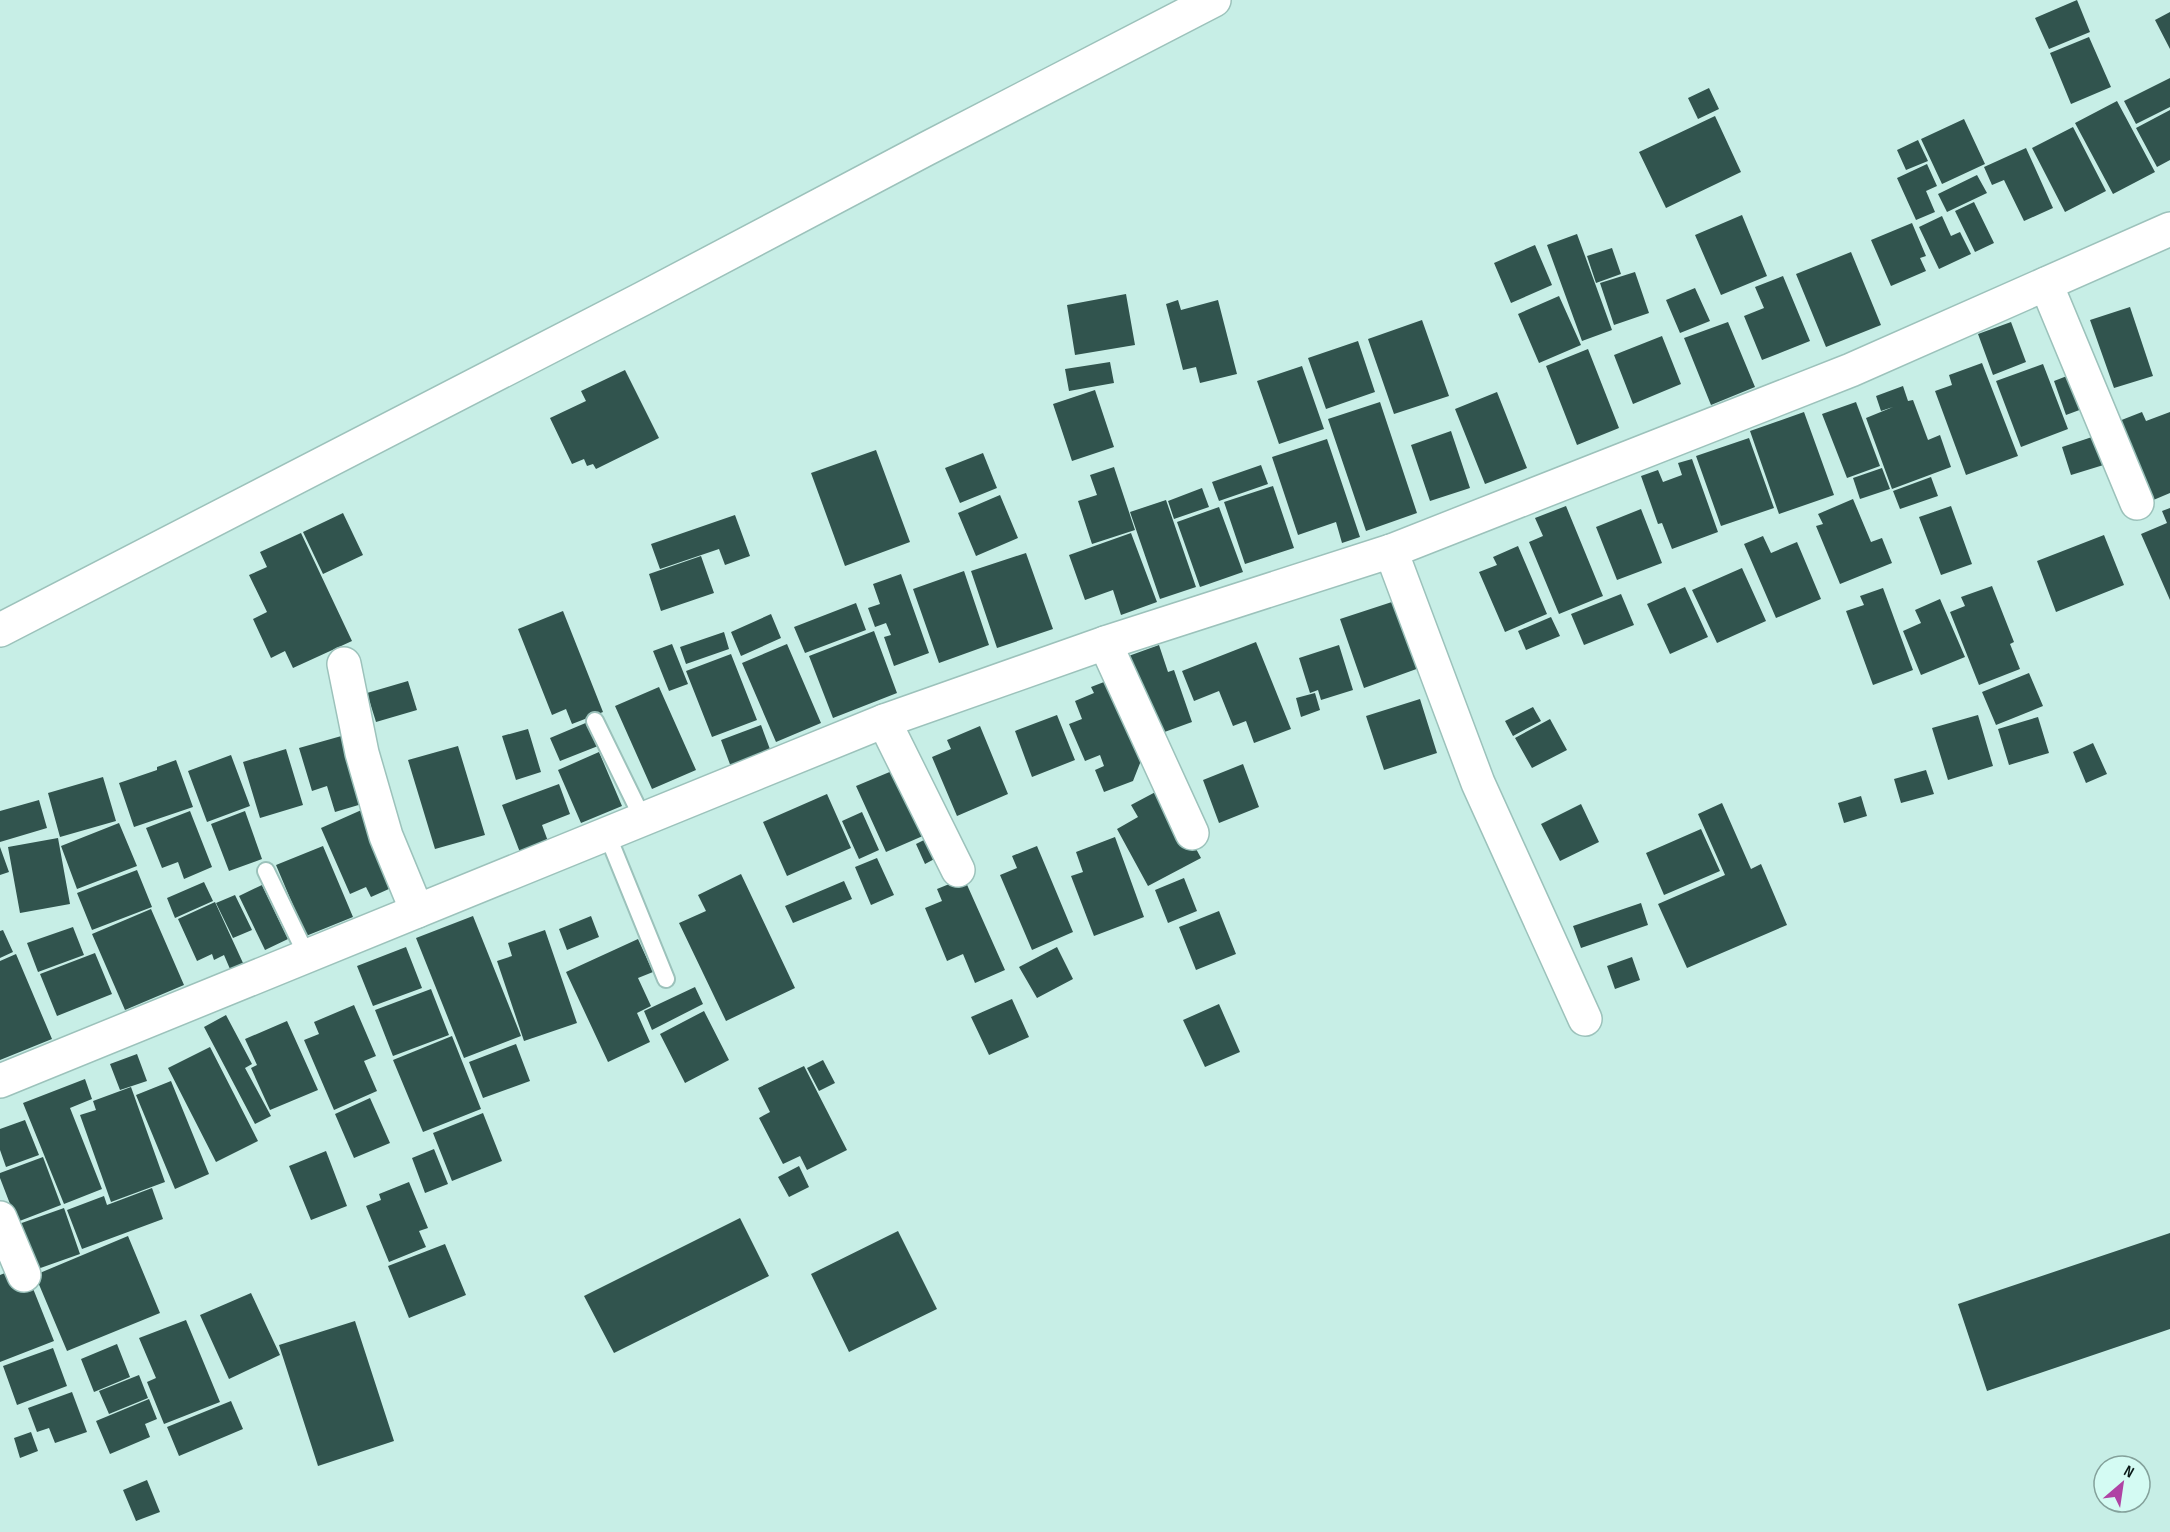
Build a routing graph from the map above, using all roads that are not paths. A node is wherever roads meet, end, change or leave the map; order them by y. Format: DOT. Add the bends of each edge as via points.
graph roads {
  1 [pos="1214,0"];
  2 [pos="2170,229"];
  3 [pos="2046,284"];
  4 [pos="2137,503"];
  5 [pos="1391,550"];
  6 [pos="0,630"];
  7 [pos="1105,643"];
  8 [pos="344,664"];
  9 [pos="595,721"];
  10 [pos="884,721"];
  11 [pos="643,819"];
  12 [pos="1192,833"];
  13 [pos="607,834"];
  14 [pos="958,870"];
  15 [pos="266,871"];
  16 [pos="417,911"];
  17 [pos="307,956"];
  18 [pos="666,979"];
  19 [pos="1585,1019"];
  20 [pos="0,1081"];
  21 [pos="0,1218"];
  22 [pos="24,1275"];
  1 -- 6 [label="street"];
  2 -- 3 [label="street"];
  3 -- 4 [label="street"];
  3 -- 5 [label="street" via="1851,370"];
  5 -- 7 [label="street"];
  5 -- 19 [label="street" via="1478,783"];
  7 -- 10 [label="street"];
  7 -- 12 [label="street"];
  8 -- 16 [label="street" via="362,753 386,836"];
  9 -- 11 [label="lane"];
  10 -- 11 [label="street"];
  10 -- 14 [label="street"];
  11 -- 13 [label="street"];
  13 -- 16 [label="street"];
  13 -- 18 [label="lane"];
  15 -- 17 [label="lane"];
  16 -- 17 [label="street"];
  17 -- 20 [label="street"];
  21 -- 22 [label="street"];
}
